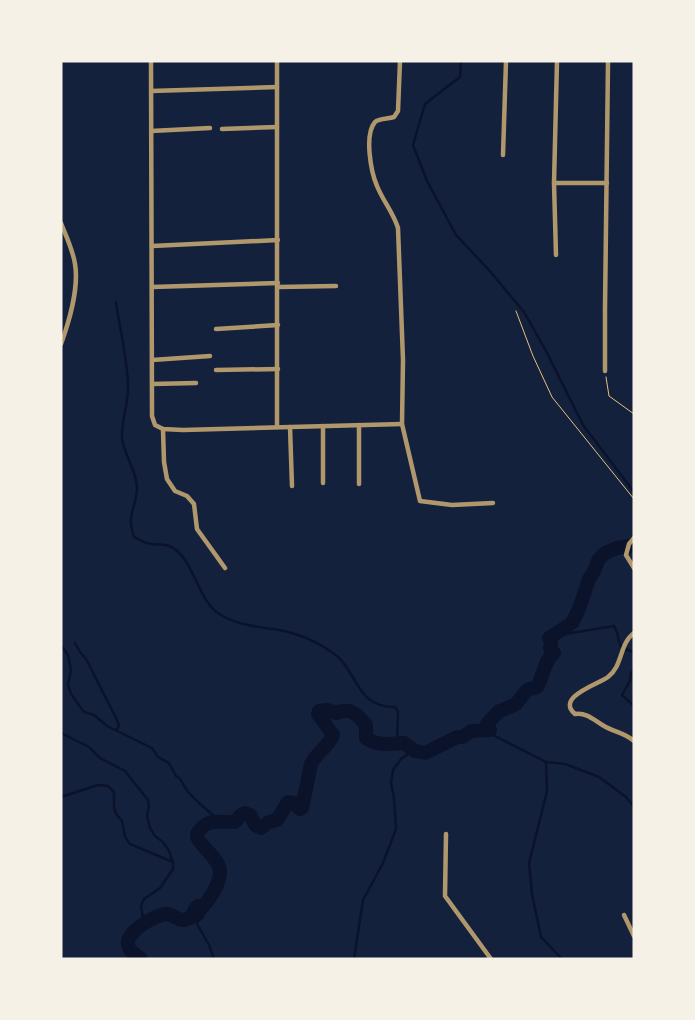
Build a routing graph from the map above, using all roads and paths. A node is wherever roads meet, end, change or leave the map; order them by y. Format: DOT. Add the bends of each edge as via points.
graph roads {
  1 [pos="151,61"];
  2 [pos="277,61"];
  3 [pos="400,61"];
  4 [pos="506,61"];
  5 [pos="557,61"];
  6 [pos="608,61"];
  7 [pos="277,87"];
  8 [pos="151,91"];
  9 [pos="276,127"];
  10 [pos="210,128"];
  11 [pos="222,129"];
  12 [pos="151,130"];
  13 [pos="503,155"];
  14 [pos="554,183"];
  15 [pos="607,183"];
  16 [pos="61,223"];
  17 [pos="278,240"];
  18 [pos="152,246"];
  19 [pos="556,255"];
  20 [pos="278,285"];
  21 [pos="336,286"];
  22 [pos="152,288"];
  23 [pos="516,311"];
  24 [pos="278,325"];
  25 [pos="216,329"];
  26 [pos="61,344"];
  27 [pos="210,356"];
  28 [pos="152,360"];
  29 [pos="278,369"];
  30 [pos="216,370"];
  31 [pos="605,371"];
  32 [pos="196,383"];
  33 [pos="152,384"];
  34 [pos="634,414"];
  35 [pos="402,424"];
  36 [pos="359,425"];
  37 [pos="323,426"];
  38 [pos="290,427"];
  39 [pos="278,428"];
  40 [pos="163,429"];
  41 [pos="323,483"];
  42 [pos="359,484"];
  43 [pos="292,486"];
  44 [pos="634,500"];
  45 [pos="493,503"];
  46 [pos="634,538"];
  47 [pos="225,568"];
  48 [pos="634,568"];
  49 [pos="634,633"];
  50 [pos="634,741"];
  51 [pos="446,834"];
  52 [pos="624,915"];
  53 [pos="634,936"];
  54 [pos="491,959"];
  1 -- 8 [label="street"];
  2 -- 7 [label="street"];
  3 -- 35 [label="street" via="398,111 394,117 375,123 370,146 377,188 398,228"];
  4 -- 13 [label="street"];
  5 -- 14 [label="street"];
  6 -- 15 [label="street"];
  7 -- 8 [label="street"];
  7 -- 9 [label="street"];
  8 -- 12 [label="street"];
  9 -- 11 [label="street"];
  9 -- 17 [label="street"];
  10 -- 12 [label="street"];
  12 -- 18 [label="street"];
  14 -- 15 [label="street"];
  14 -- 19 [label="street"];
  15 -- 31 [label="street"];
  16 -- 26 [label="street" via="76,267 69,317"];
  17 -- 18 [label="street"];
  17 -- 20 [label="street"];
  18 -- 22 [label="street"];
  20 -- 21 [label="street"];
  20 -- 22 [label="street"];
  20 -- 24 [label="street"];
  22 -- 28 [label="street"];
  23 -- 44 [label="path" via="552,397"];
  24 -- 25 [label="street"];
  24 -- 29 [label="street"];
  27 -- 28 [label="street"];
  28 -- 33 [label="street"];
  29 -- 30 [label="street"];
  29 -- 39 [label="street"];
  31 -- 34 [label="path" via="609,396"];
  32 -- 33 [label="street"];
  33 -- 40 [label="street" via="152,416 155,424"];
  35 -- 36 [label="street"];
  35 -- 45 [label="street" via="420,500 452,505"];
  36 -- 37 [label="street"];
  36 -- 42 [label="street"];
  37 -- 38 [label="street"];
  37 -- 41 [label="street"];
  38 -- 39 [label="street"];
  38 -- 43 [label="street"];
  39 -- 40 [label="street"];
  40 -- 47 [label="street" via="168,480 194,504 196,529"];
  46 -- 48 [label="street" via="626,551"];
  49 -- 50 [label="street" via="624,644 613,672 577,694 570,705 575,714 594,719"];
  51 -- 54 [label="street" via="445,896"];
  52 -- 53 [label="street"];
}
